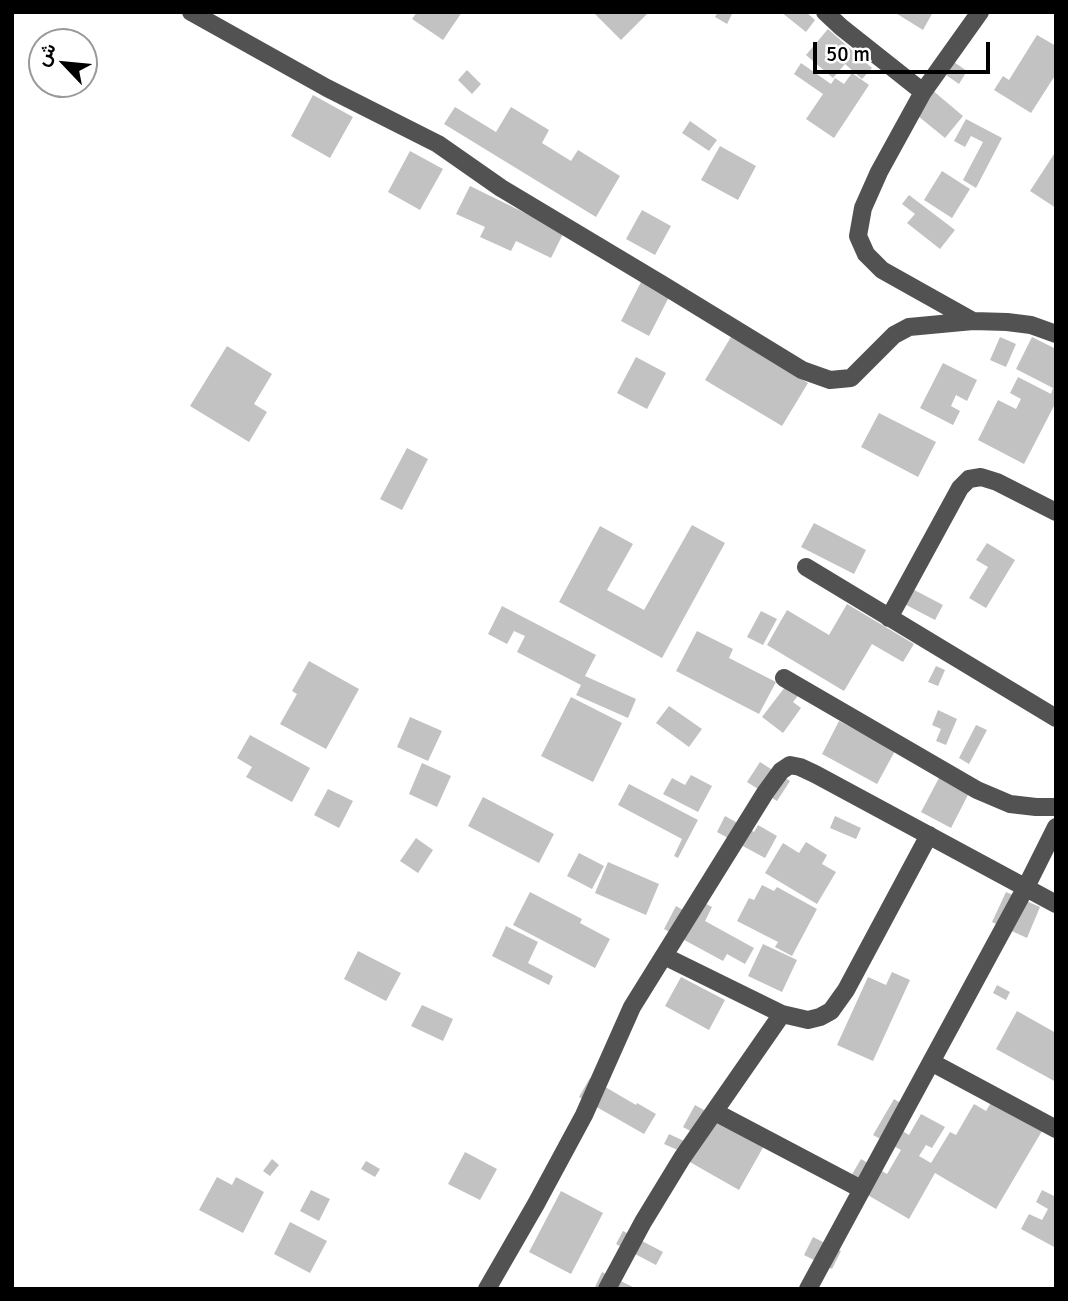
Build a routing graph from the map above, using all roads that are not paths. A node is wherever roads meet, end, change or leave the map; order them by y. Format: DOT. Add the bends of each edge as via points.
graph roads {
  1 [pos="191,12"];
  2 [pos="825,12"];
  3 [pos="980,12"];
  4 [pos="923,92"];
  5 [pos="972,321"];
  6 [pos="1056,334"];
  7 [pos="1056,512"];
  8 [pos="806,567"];
  9 [pos="889,618"];
  10 [pos="784,678"];
  11 [pos="1056,718"];
  12 [pos="1056,807"];
  13 [pos="1056,827"];
  14 [pos="929,835"];
  15 [pos="1026,887"];
  16 [pos="1056,904"];
  17 [pos="663,956"];
  18 [pos="782,1014"];
  19 [pos="931,1062"];
  20 [pos="715,1112"];
  21 [pos="1056,1129"];
  22 [pos="862,1189"];
  23 [pos="487,1289"];
  24 [pos="607,1289"];
  25 [pos="808,1289"];
  1 -- 5 [label="street" via="438,144 501,188 802,370 830,380 851,378 894,335 909,327"];
  2 -- 4 [label="street"];
  3 -- 4 [label="street"];
  4 -- 5 [label="street" via="879,172 863,208 858,236 866,254 882,270"];
  5 -- 6 [label="street" via="1007,321"];
  7 -- 9 [label="street" via="997,482 969,479"];
  8 -- 9 [label="street"];
  9 -- 11 [label="street"];
  10 -- 12 [label="street" via="977,790 1010,804"];
  13 -- 15 [label="street"];
  14 -- 15 [label="street"];
  14 -- 17 [label="street" via="790,765 765,793"];
  14 -- 18 [label="street" via="831,1011 808,1020"];
  15 -- 16 [label="street"];
  15 -- 19 [label="street"];
  17 -- 18 [label="street"];
  17 -- 23 [label="street" via="632,1007 584,1115"];
  18 -- 20 [label="street"];
  19 -- 21 [label="street"];
  19 -- 22 [label="street"];
  20 -- 22 [label="street"];
  20 -- 24 [label="street" via="682,1158"];
  22 -- 25 [label="street"];
}
